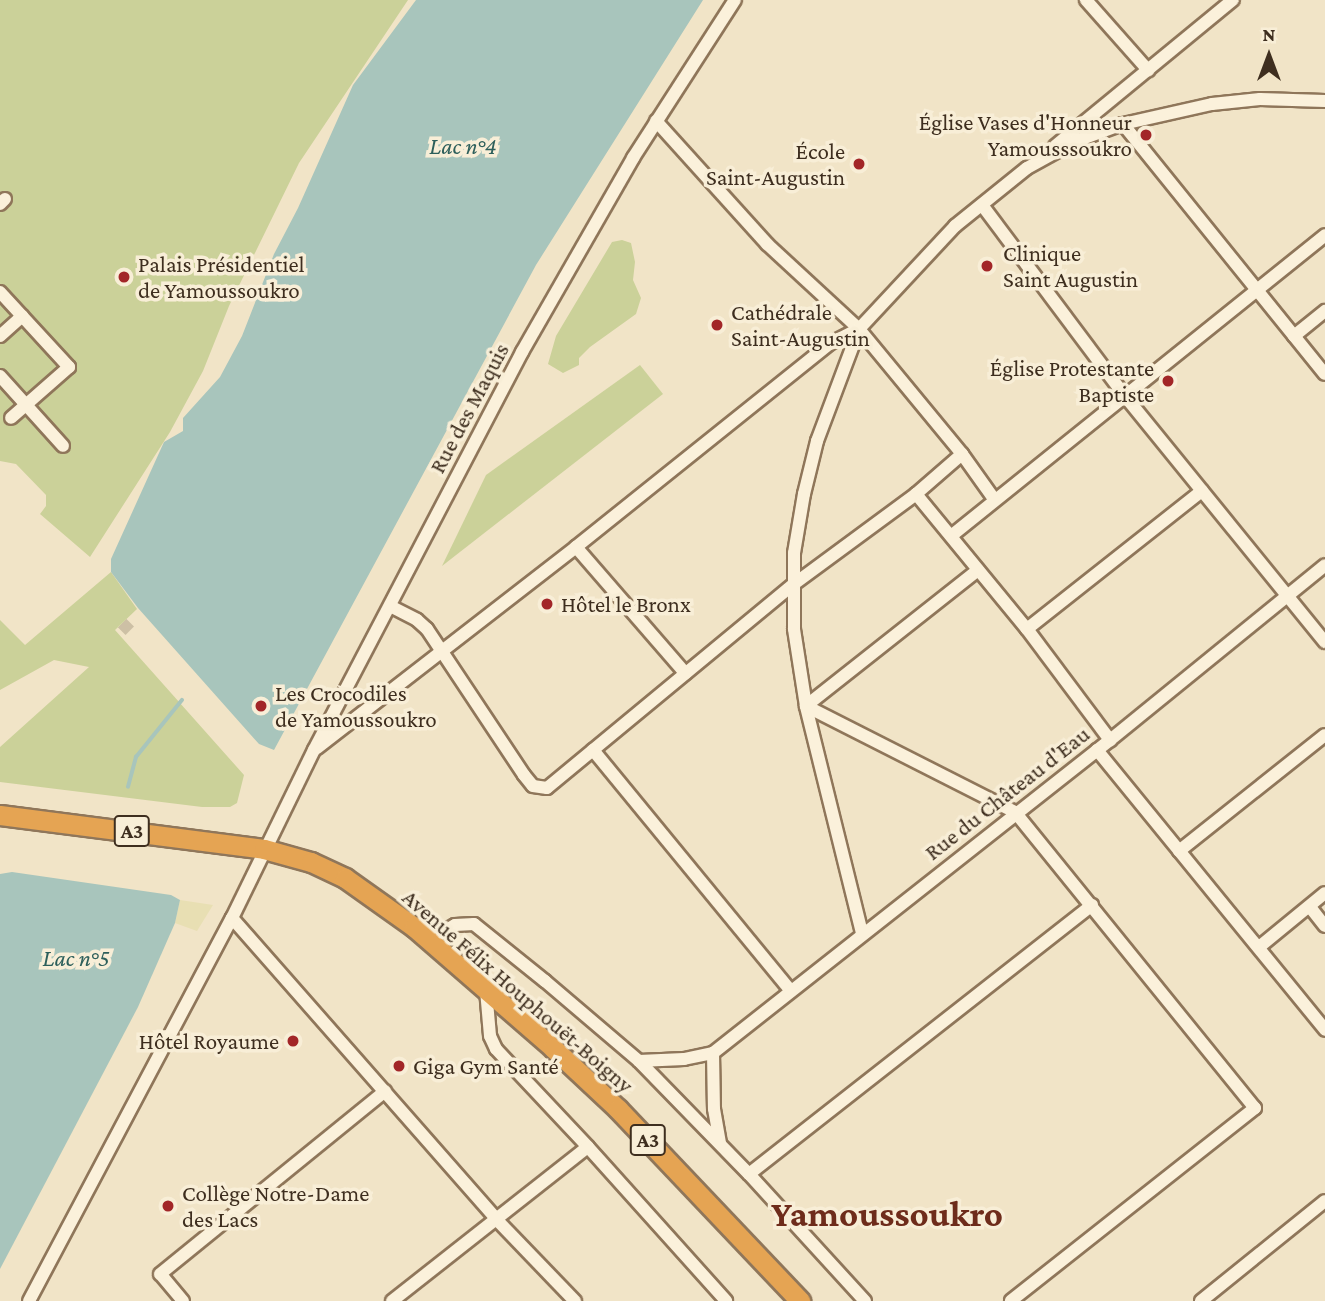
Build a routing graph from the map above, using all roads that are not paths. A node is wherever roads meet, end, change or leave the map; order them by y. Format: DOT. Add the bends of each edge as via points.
graph roads {
  1 [pos="735,0"];
  2 [pos="1086,0"];
  3 [pos="1233,0"];
  4 [pos="1148,70"];
  5 [pos="1325,101"];
  6 [pos="656,121"];
  7 [pos="1123,124"];
  8 [pos="1027,168"];
  9 [pos="982,205"];
  10 [pos="1325,235"];
  11 [pos="0,292"];
  12 [pos="1257,292"];
  13 [pos="1325,311"];
  14 [pos="22,316"];
  15 [pos="859,329"];
  16 [pos="0,336"];
  17 [pos="1294,336"];
  18 [pos="1325,374"];
  19 [pos="0,376"];
  20 [pos="1125,396"];
  21 [pos="26,405"];
  22 [pos="11,418"];
  23 [pos="63,446"];
  24 [pos="962,454"];
  25 [pos="1202,491"];
  26 [pos="916,494"];
  27 [pos="994,499"];
  28 [pos="951,536"];
  29 [pos="576,547"];
  30 [pos="1325,565"];
  31 [pos="978,570"];
  32 [pos="794,584"];
  33 [pos="1288,594"];
  34 [pos="390,606"];
  35 [pos="1027,629"];
  36 [pos="1325,642"];
  37 [pos="441,649"];
  38 [pos="685,673"];
  39 [pos="806,706"];
  40 [pos="1325,736"];
  41 [pos="1110,740"];
  42 [pos="314,750"];
  43 [pos="593,750"];
  44 [pos="1097,750"];
  45 [pos="1015,812"];
  46 [pos="0,815"];
  47 [pos="264,849"];
  48 [pos="1179,851"];
  49 [pos="1325,893"];
  50 [pos="1092,905"];
  51 [pos="1310,906"];
  52 [pos="232,918"];
  53 [pos="1325,926"];
  54 [pos="862,933"];
  55 [pos="428,940"];
  56 [pos="1259,947"];
  57 [pos="486,990"];
  58 [pos="790,990"];
  59 [pos="1325,1030"];
  60 [pos="713,1053"];
  61 [pos="639,1061"];
  62 [pos="385,1091"];
  63 [pos="721,1145"];
  64 [pos="588,1147"];
  65 [pos="749,1174"];
  66 [pos="1321,1204"];
  67 [pos="496,1219"];
  68 [pos="1325,1219"];
  69 [pos="29,1301"];
  70 [pos="183,1301"];
  71 [pos="393,1301"];
  72 [pos="575,1301"];
  73 [pos="726,1301"];
  74 [pos="800,1301"];
  75 [pos="865,1301"];
  76 [pos="1011,1301"];
  77 [pos="1201,1301"];
  1 -- 6 [label="street, Rue des Maquis"];
  2 -- 4 [label="street"];
  3 -- 4 [label="street"];
  4 -- 8 [label="street"];
  5 -- 7 [label="street" via="1260,99 1212,104"];
  6 -- 15 [label="street" via="767,244"];
  6 -- 34 [label="street, Rue des Maquis" via="522,352"];
  7 -- 8 [label="street" via="1076,141"];
  7 -- 12 [label="street"];
  8 -- 9 [label="street"];
  9 -- 15 [label="street" via="955,226"];
  9 -- 20 [label="street"];
  10 -- 12 [label="street"];
  11 -- 14 [label="street"];
  12 -- 17 [label="street"];
  12 -- 20 [label="street"];
  13 -- 17 [label="street"];
  14 -- 16 [label="street"];
  14 -- 21 [label="street" via="69,367"];
  15 -- 24 [label="street"];
  15 -- 29 [label="street" via="829,344"];
  15 -- 32 [label="street" via="817,441 803,494"];
  17 -- 18 [label="street"];
  19 -- 21 [label="street"];
  20 -- 25 [label="street"];
  20 -- 27 [label="street"];
  21 -- 22 [label="street"];
  21 -- 23 [label="street"];
  24 -- 26 [label="street"];
  24 -- 27 [label="street"];
  25 -- 33 [label="street"];
  25 -- 35 [label="street"];
  26 -- 28 [label="street"];
  26 -- 32 [label="street"];
  27 -- 28 [label="street"];
  28 -- 31 [label="street"];
  29 -- 37 [label="street"];
  29 -- 38 [label="street"];
  30 -- 33 [label="street, Rue du Château d'Eau"];
  31 -- 35 [label="street"];
  31 -- 39 [label="street"];
  32 -- 38 [label="street"];
  32 -- 39 [label="street" via="794,629"];
  33 -- 36 [label="street"];
  33 -- 41 [label="street, Rue du Château d'Eau"];
  34 -- 37 [label="street" via="417,620"];
  34 -- 42 [label="street, Rue des Maquis"];
  35 -- 41 [label="street"];
  37 -- 42 [label="street"];
  37 -- 43 [label="street" via="533,786 547,788"];
  38 -- 43 [label="street"];
  39 -- 45 [label="street"];
  39 -- 54 [label="street"];
  40 -- 48 [label="street"];
  41 -- 44 [label="street, Rue du Château d'Eau"];
  42 -- 47 [label="street, Rue des Maquis"];
  43 -- 58 [label="street"];
  44 -- 45 [label="street, Rue du Château d'Eau"];
  44 -- 48 [label="street"];
  45 -- 50 [label="street"];
  45 -- 54 [label="street, Rue du Château d'Eau"];
  46 -- 47 [label="highway, A3"];
  47 -- 52 [label="street, Rue des Maquis"];
  47 -- 55 [label="highway, Avenue Félix Houphouët-Boigny / A3" via="311,862 345,878"];
  48 -- 56 [label="street"];
  49 -- 51 [label="street"];
  50 -- 65 [label="street"];
  50 -- 76 [label="street" via="1255,1108"];
  51 -- 53 [label="street"];
  51 -- 56 [label="street"];
  52 -- 62 [label="street"];
  52 -- 69 [label="street, Rue des Maquis"];
  54 -- 58 [label="street, Rue du Château d'Eau"];
  55 -- 57 [label="highway, Avenue Félix Houphouët-Boigny / A3"];
  55 -- 61 [label="street" via="455,925 474,925"];
  56 -- 59 [label="street"];
  57 -- 64 [label="street" via="490,1036 496,1049"];
  57 -- 74 [label="highway, Avenue Félix Houphouët-Boigny / A3" via="618,1109"];
  58 -- 60 [label="street, Rue du Château d'Eau"];
  60 -- 61 [label="street, Rue du Château d'Eau"];
  60 -- 63 [label="street"];
  61 -- 63 [label="street"];
  62 -- 67 [label="street"];
  62 -- 70 [label="street" via="160,1274"];
  63 -- 65 [label="street"];
  64 -- 67 [label="street"];
  64 -- 73 [label="street"];
  65 -- 75 [label="street"];
  66 -- 68 [label="street"];
  66 -- 77 [label="street"];
  67 -- 71 [label="street"];
  67 -- 72 [label="street"];
}
